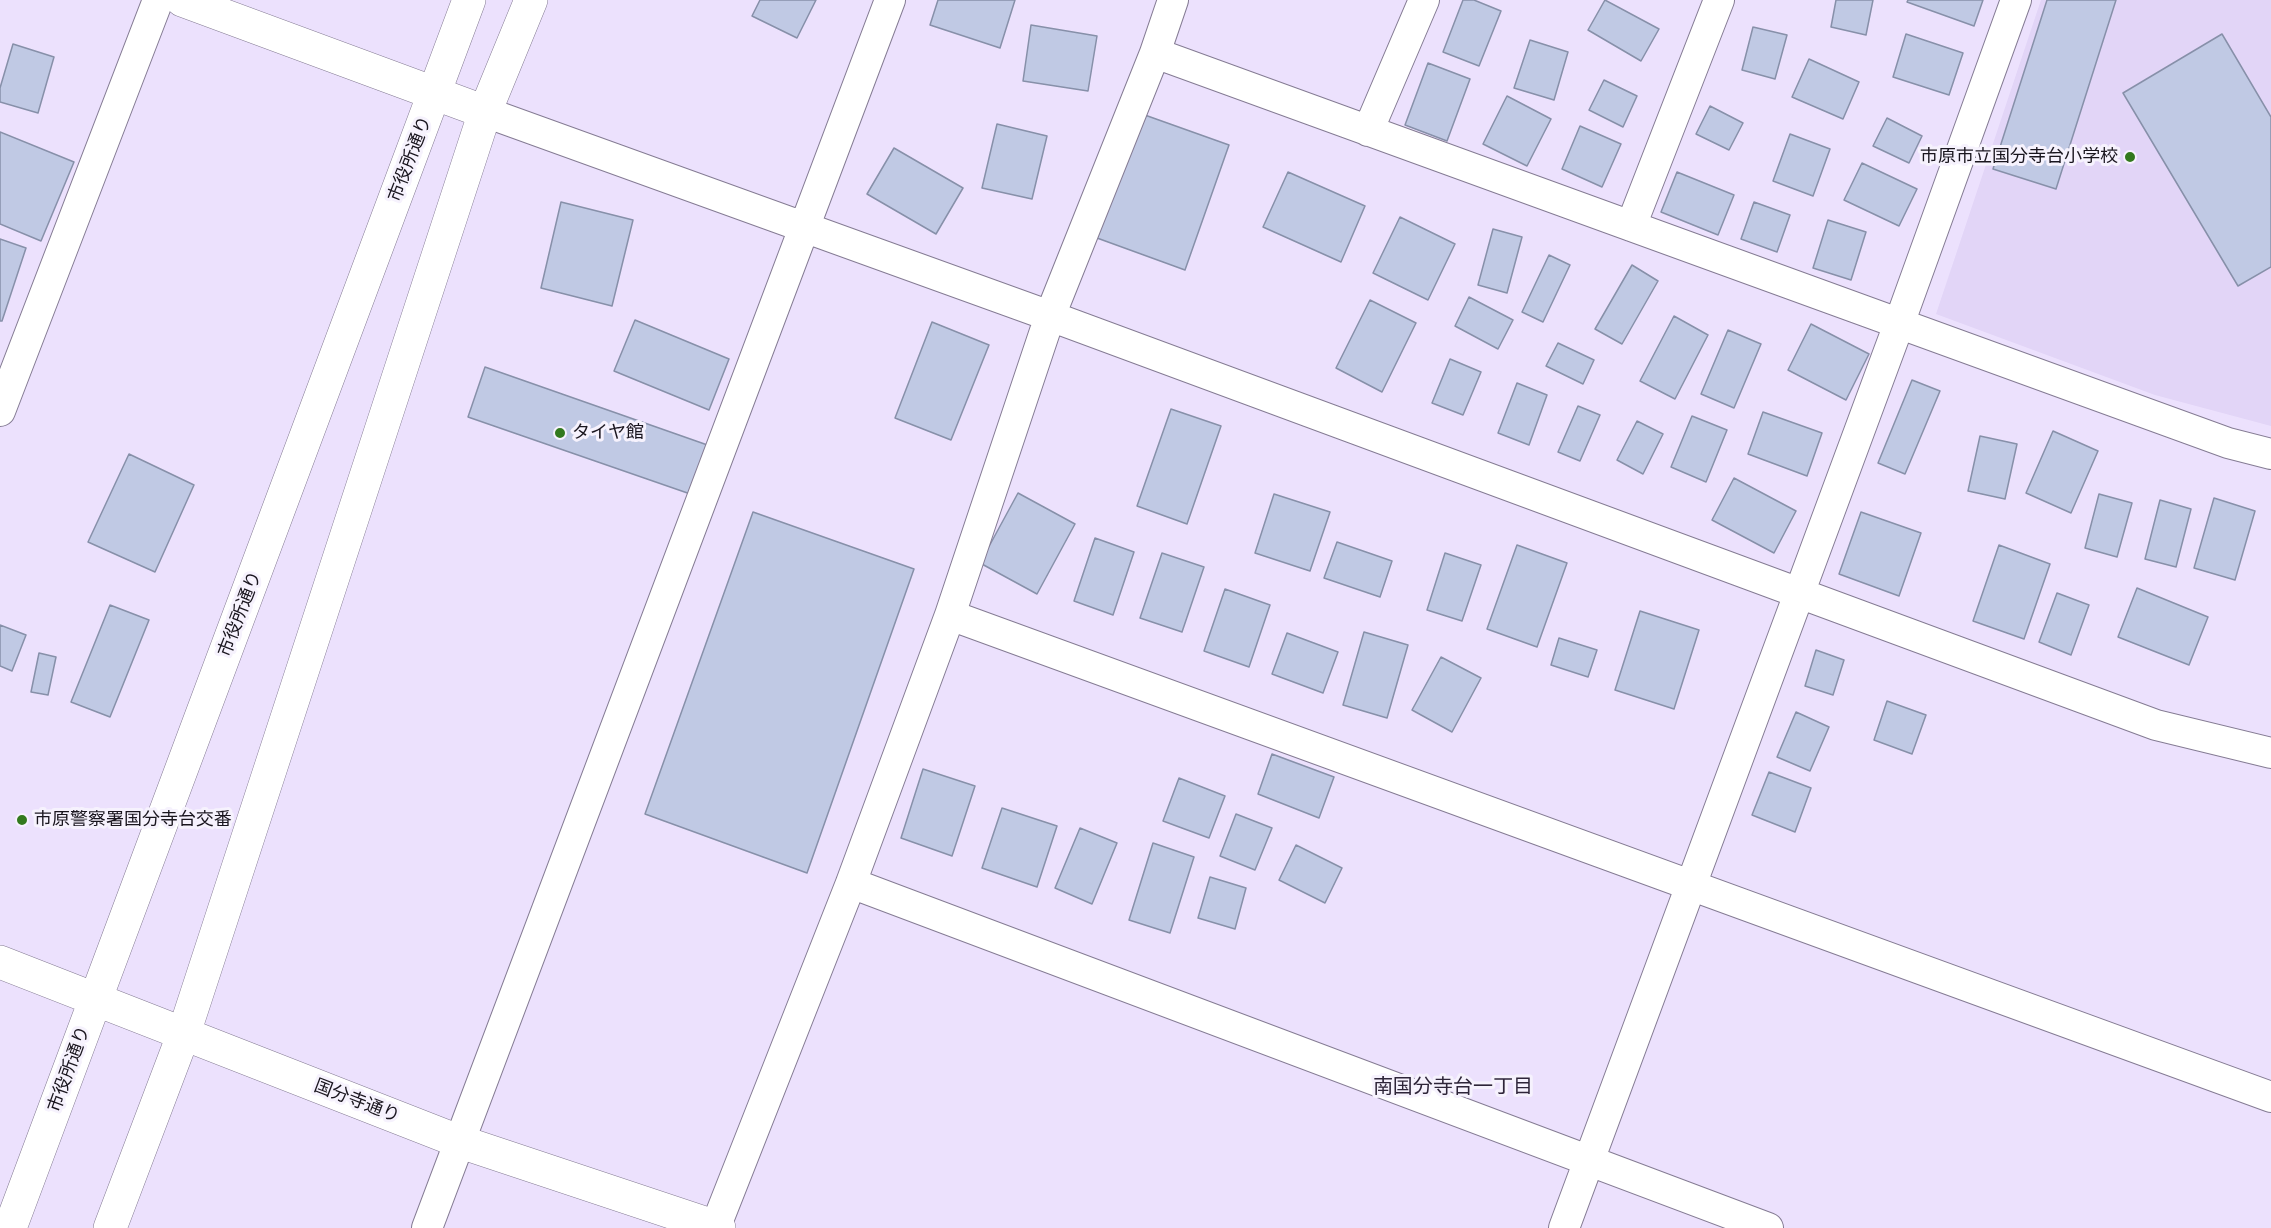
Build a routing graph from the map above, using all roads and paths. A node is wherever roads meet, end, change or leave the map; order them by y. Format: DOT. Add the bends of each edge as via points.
graph roads {
  1 [pos="158,0"];
  2 [pos="182,0"];
  3 [pos="469,0"];
  4 [pos="531,0"];
  5 [pos="890,0"];
  6 [pos="1173,0"];
  7 [pos="1424,0"];
  8 [pos="1719,0"];
  9 [pos="2016,0"];
  10 [pos="1155,53"];
  11 [pos="435,94"];
  12 [pos="485,112"];
  13 [pos="1368,131"];
  14 [pos="1631,226"];
  15 [pos="805,228"];
  16 [pos="1050,316"];
  17 [pos="1899,324"];
  18 [pos="0,411"];
  19 [pos="2271,454"];
  20 [pos="1800,593"];
  21 [pos="950,615"];
  22 [pos="2271,753"];
  23 [pos="851,883"];
  24 [pos="1691,885"];
  25 [pos="0,962"];
  26 [pos="95,999"];
  27 [pos="184,1033"];
  28 [pos="2271,1097"];
  29 [pos="458,1141"];
  30 [pos="1589,1161"];
  31 [pos="10,1228"];
  32 [pos="110,1228"];
  33 [pos="427,1228"];
  34 [pos="716,1228"];
  35 [pos="1564,1228"];
  36 [pos="1768,1228"];
  1 -- 18 [label="street"];
  2 -- 11 [label="street"];
  3 -- 11 [label="street, 市役所通り"];
  4 -- 12 [label="street"];
  5 -- 15 [label="street"];
  6 -- 10 [label="street"];
  7 -- 13 [label="street"];
  8 -- 14 [label="street"];
  9 -- 17 [label="street"];
  10 -- 13 [label="street"];
  10 -- 16 [label="street"];
  11 -- 12 [label="street"];
  11 -- 26 [label="street, 市役所通り"];
  12 -- 15 [label="street"];
  12 -- 27 [label="street"];
  13 -- 14 [label="street"];
  14 -- 17 [label="street"];
  15 -- 16 [label="street"];
  15 -- 29 [label="street"];
  16 -- 20 [label="street"];
  16 -- 21 [label="street"];
  17 -- 19 [label="street" via="2228,443"];
  17 -- 20 [label="street"];
  20 -- 22 [label="street" via="2156,725"];
  20 -- 24 [label="street"];
  21 -- 23 [label="street"];
  21 -- 24 [label="street"];
  23 -- 30 [label="street"];
  23 -- 34 [label="street"];
  24 -- 28 [label="street"];
  24 -- 30 [label="street"];
  25 -- 26 [label="street, 国分寺通り"];
  26 -- 27 [label="street, 国分寺通り"];
  26 -- 31 [label="street, 市役所通り"];
  27 -- 29 [label="street, 国分寺通り"];
  27 -- 32 [label="street"];
  29 -- 33 [label="street"];
  29 -- 34 [label="street, 国分寺通り"];
  30 -- 35 [label="street"];
  30 -- 36 [label="street"];
}
